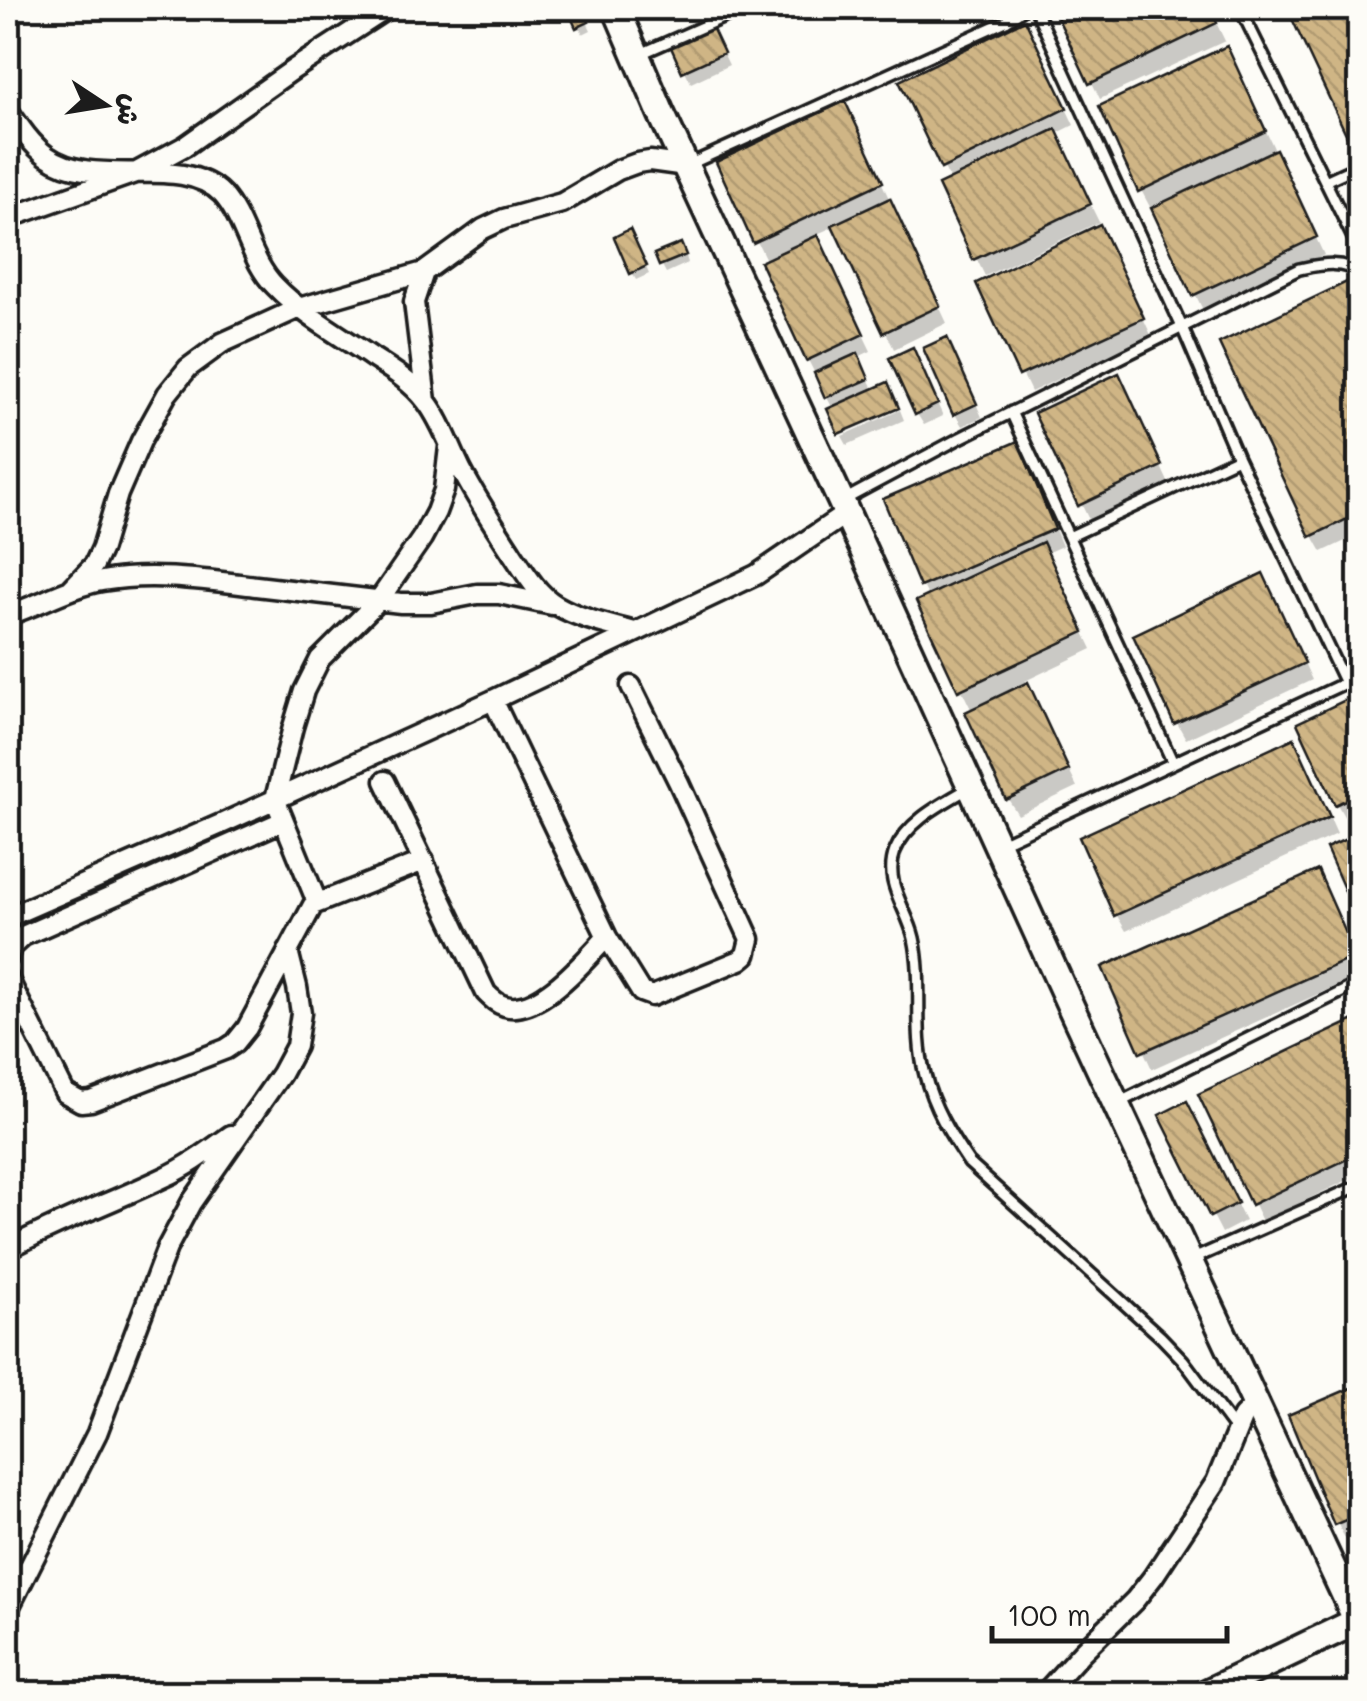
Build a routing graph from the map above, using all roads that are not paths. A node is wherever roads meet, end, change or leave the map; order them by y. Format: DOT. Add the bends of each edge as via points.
graph roads {
  1 [pos="388,8"];
  2 [pos="616,8"];
  3 [pos="745,8"];
  4 [pos="1024,8"];
  5 [pos="1034,8"];
  6 [pos="1240,8"];
  7 [pos="637,55"];
  8 [pos="8,110"];
  9 [pos="1360,164"];
  10 [pos="686,166"];
  11 [pos="135,172"];
  12 [pos="1325,181"];
  13 [pos="8,218"];
  14 [pos="1360,252"];
  15 [pos="424,272"];
  16 [pos="1360,274"];
  17 [pos="300,308"];
  18 [pos="1182,327"];
  19 [pos="426,401"];
  20 [pos="1012,412"];
  21 [pos="449,446"];
  22 [pos="1238,458"];
  23 [pos="844,507"];
  24 [pos="1071,536"];
  25 [pos="71,589"];
  26 [pos="379,600"];
  27 [pos="557,606"];
  28 [pos="8,615"];
  29 [pos="636,632"];
  30 [pos="1360,676"];
  31 [pos="1345,683"];
  32 [pos="631,686"];
  33 [pos="493,700"];
  34 [pos="1174,763"];
  35 [pos="385,781"];
  36 [pos="971,786"];
  37 [pos="275,799"];
  38 [pos="284,820"];
  39 [pos="997,845"];
  40 [pos="424,861"];
  41 [pos="316,902"];
  42 [pos="8,917"];
  43 [pos="607,937"];
  44 [pos="288,951"];
  45 [pos="8,958"];
  46 [pos="8,978"];
  47 [pos="1360,982"];
  48 [pos="15,1013"];
  49 [pos="1116,1104"];
  50 [pos="244,1126"];
  51 [pos="1360,1185"];
  52 [pos="8,1250"];
  53 [pos="1189,1261"];
  54 [pos="1256,1403"];
  55 [pos="1236,1431"];
  56 [pos="8,1610"];
  57 [pos="1359,1622"];
  58 [pos="1044,1694"];
  59 [pos="1204,1694"];
  1 -- 11 [label="street" via="185,146"];
  2 -- 7 [label="main road"];
  3 -- 7 [label="lane"];
  4 -- 10 [label="lane"];
  5 -- 18 [label="lane"];
  6 -- 12 [label="lane"];
  7 -- 10 [label="main road"];
  8 -- 11 [label="street" via="31,142 62,164"];
  9 -- 12 [label="lane"];
  10 -- 15 [label="street" via="650,161 618,170 562,203 482,229"];
  10 -- 23 [label="main road"];
  11 -- 13 [label="street"];
  11 -- 17 [label="street" via="179,175 223,195 262,270"];
  12 -- 14 [label="lane"];
  15 -- 17 [label="street"];
  15 -- 19 [label="street" via="414,302"];
  16 -- 18 [label="lane" via="1351,266 1299,269"];
  17 -- 19 [label="street"];
  17 -- 25 [label="street" via="222,343 188,368 141,441 94,565"];
  18 -- 20 [label="lane"];
  18 -- 22 [label="lane"];
  19 -- 21 [label="street"];
  20 -- 23 [label="lane"];
  20 -- 24 [label="lane"];
  21 -- 26 [label="street" via="436,512"];
  21 -- 27 [label="street" via="524,573"];
  22 -- 24 [label="lane"];
  22 -- 31 [label="lane"];
  23 -- 29 [label="street" via="756,575"];
  23 -- 36 [label="main road"];
  24 -- 34 [label="lane"];
  25 -- 26 [label="street" via="127,578 202,580"];
  25 -- 28 [label="street"];
  26 -- 27 [label="street" via="431,603 500,594"];
  26 -- 37 [label="street" via="320,660 304,691"];
  27 -- 29 [label="street"];
  29 -- 33 [label="street"];
  30 -- 31 [label="lane"];
  31 -- 34 [label="lane"];
  32 -- 43 [label="street" via="750,948 740,960 652,996 641,992"];
  33 -- 37 [label="street"];
  33 -- 43 [label="street"];
  34 -- 39 [label="lane"];
  35 -- 40 [label="street"];
  36 -- 39 [label="main road"];
  36 -- 55 [label="lane" via="909,830 890,872 914,936 920,1052 936,1105 969,1163 1161,1336"];
  37 -- 38 [label="street"];
  37 -- 42 [label="street"];
  38 -- 41 [label="street"];
  38 -- 45 [label="street" via="22,936"];
  39 -- 49 [label="main road"];
  40 -- 41 [label="street"];
  40 -- 43 [label="street" via="486,992 506,1007 554,989"];
  41 -- 44 [label="street"];
  44 -- 48 [label="street" via="235,1043 91,1101 65,1093"];
  44 -- 50 [label="street" via="301,1014 296,1046"];
  46 -- 48 [label="street"];
  47 -- 49 [label="lane"];
  49 -- 53 [label="main road"];
  50 -- 52 [label="street" via="166,1177"];
  50 -- 56 [label="street" via="166,1248 97,1432"];
  51 -- 53 [label="lane"];
  53 -- 54 [label="main road"];
  54 -- 55 [label="street"];
  54 -- 57 [label="main road"];
  55 -- 58 [label="street" via="1216,1482 1153,1577"];
  57 -- 59 [label="main road"];
}
